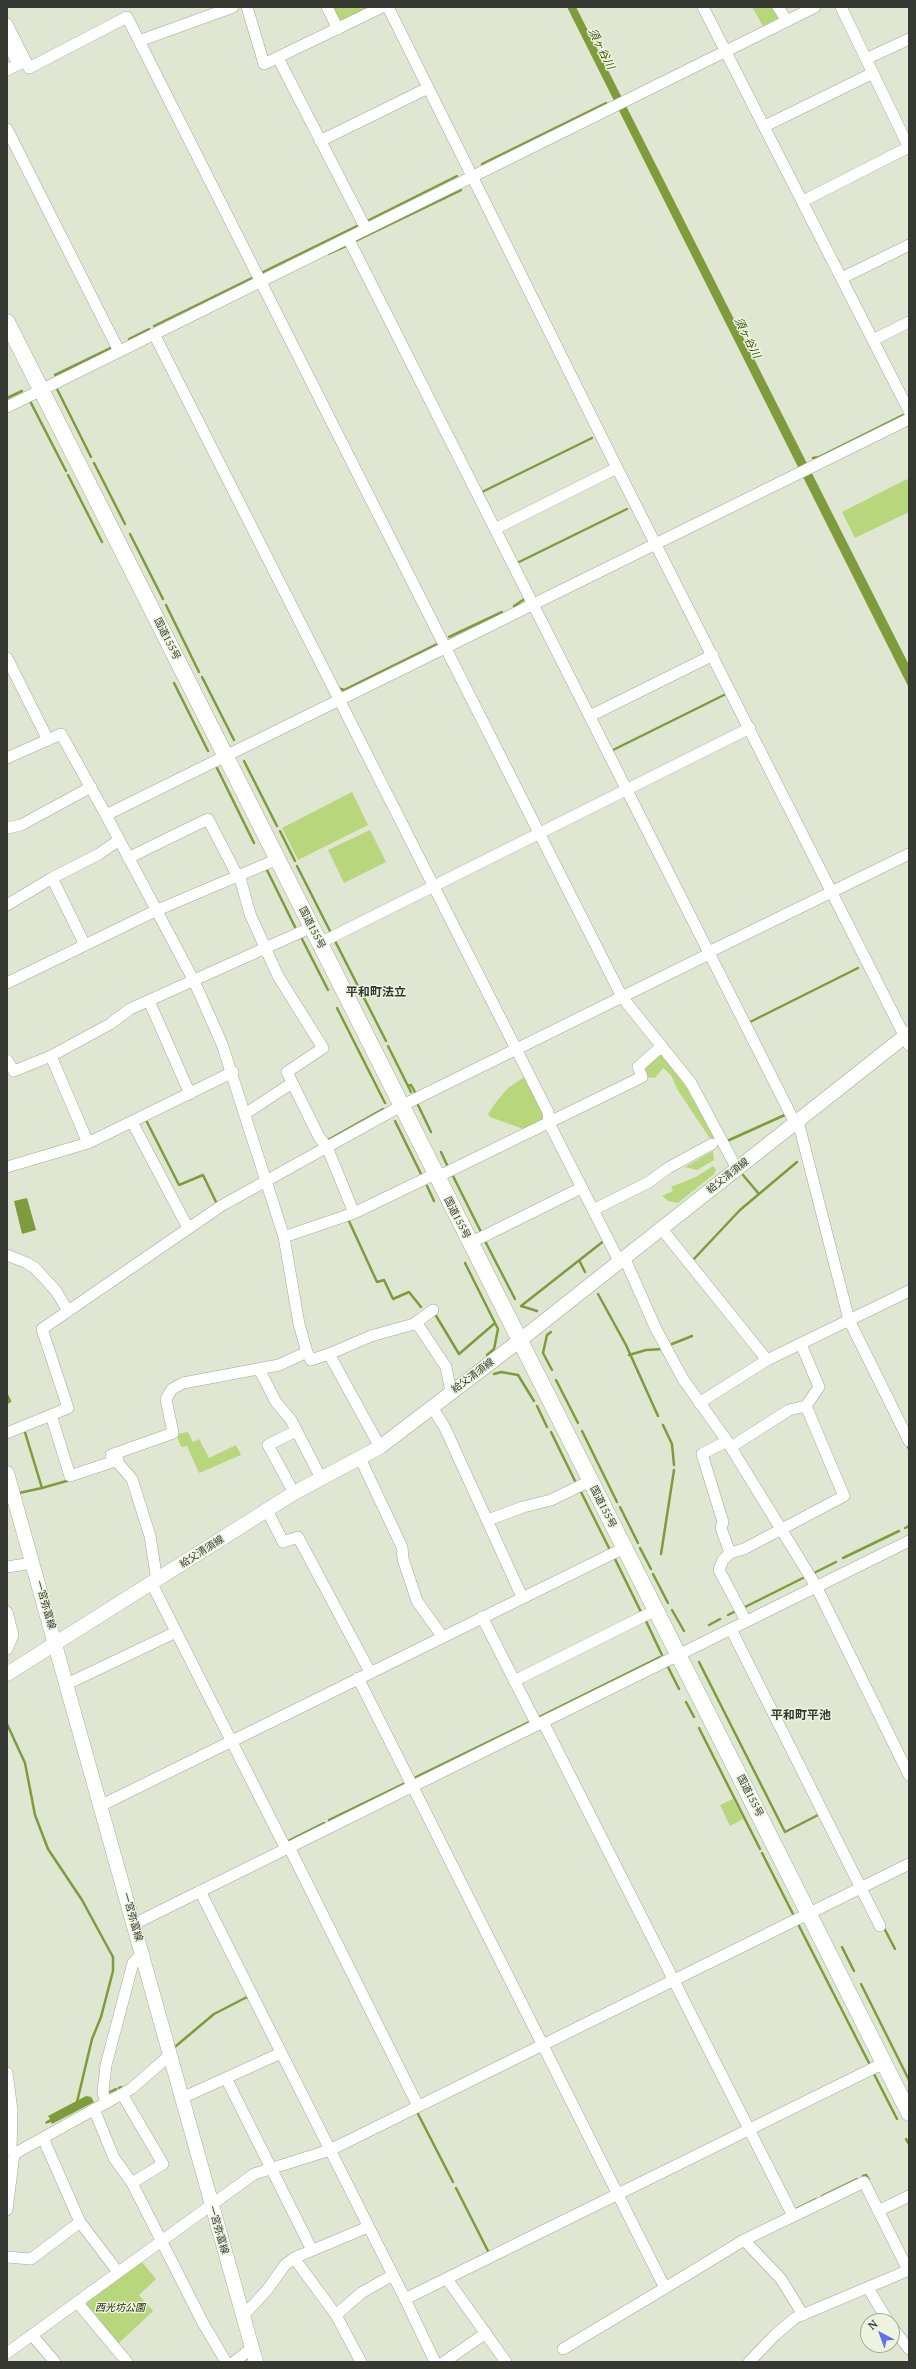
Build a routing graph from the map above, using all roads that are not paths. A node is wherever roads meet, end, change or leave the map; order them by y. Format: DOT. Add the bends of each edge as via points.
graph roads {
  1 [pos="233,7"];
  2 [pos="247,7"];
  3 [pos="327,7"];
  4 [pos="382,7"];
  5 [pos="388,7"];
  6 [pos="703,7"];
  7 [pos="778,7"];
  8 [pos="816,7"];
  9 [pos="841,7"];
  10 [pos="787,21"];
  11 [pos="7,24"];
  12 [pos="338,29"];
  13 [pos="909,39"];
  14 [pos="139,41"];
  15 [pos="7,42"];
  16 [pos="727,51"];
  17 [pos="278,58"];
  18 [pos="866,59"];
  19 [pos="22,62"];
  20 [pos="7,70"];
  21 [pos="873,73"];
  22 [pos="428,88"];
  23 [pos="765,126"];
  24 [pos="7,129"];
  25 [pos="320,141"];
  26 [pos="909,148"];
  27 [pos="472,177"];
  28 [pos="803,201"];
  29 [pos="366,229"];
  30 [pos="348,238"];
  31 [pos="909,245"];
  32 [pos="842,278"];
  33 [pos="261,281"];
  34 [pos="7,322"];
  35 [pos="909,322"];
  36 [pos="154,334"];
  37 [pos="873,340"];
  38 [pos="119,351"];
  39 [pos="41,390"];
  40 [pos="7,407"];
  41 [pos="909,411"];
  42 [pos="909,419"];
  43 [pos="617,468"];
  44 [pos="496,529"];
  45 [pos="657,543"];
  46 [pos="534,604"];
  47 [pos="447,647"];
  48 [pos="713,655"];
  49 [pos="7,658"];
  50 [pos="339,700"];
  51 [pos="590,716"];
  52 [pos="750,728"];
  53 [pos="48,740"];
  54 [pos="226,756"];
  55 [pos="7,758"];
  56 [pos="91,787"];
  57 [pos="627,789"];
  58 [pos="106,815"];
  59 [pos="7,828"];
  60 [pos="540,832"];
  61 [pos="119,840"];
  62 [pos="909,854"];
  63 [pos="128,858"];
  64 [pos="278,859"];
  65 [pos="238,875"];
  66 [pos="52,878"];
  67 [pos="433,886"];
  68 [pos="832,891"];
  69 [pos="7,905"];
  70 [pos="155,911"];
  71 [pos="312,927"];
  72 [pos="320,942"];
  73 [pos="85,945"];
  74 [pos="266,948"];
  75 [pos="709,953"];
  76 [pos="194,981"];
  77 [pos="7,983"];
  78 [pos="622,997"];
  79 [pos="149,1001"];
  80 [pos="908,1038"];
  81 [pos="662,1046"];
  82 [pos="516,1050"];
  83 [pos="51,1056"];
  84 [pos="7,1060"];
  85 [pos="233,1072"];
  86 [pos="292,1083"];
  87 [pos="190,1094"];
  88 [pos="401,1106"];
  89 [pos="245,1114"];
  90 [pos="132,1122"];
  91 [pos="797,1122"];
  92 [pos="548,1123"];
  93 [pos="88,1143"];
  94 [pos="712,1144"];
  95 [pos="327,1147"];
  96 [pos="7,1167"];
  97 [pos="737,1169"];
  98 [pos="436,1176"];
  99 [pos="266,1180"];
  100 [pos="582,1188"];
  101 [pos="593,1210"];
  102 [pos="354,1213"];
  103 [pos="188,1228"];
  104 [pos="661,1228"];
  105 [pos="284,1237"];
  106 [pos="470,1243"];
  107 [pos="7,1255"];
  108 [pos="621,1259"];
  109 [pos="909,1291"];
  110 [pos="433,1310"];
  111 [pos="68,1311"];
  112 [pos="849,1320"];
  113 [pos="416,1322"];
  114 [pos="519,1341"];
  115 [pos="801,1344"];
  116 [pos="307,1352"];
  117 [pos="329,1354"];
  118 [pos="767,1360"];
  119 [pos="260,1368"];
  120 [pos="451,1392"];
  121 [pos="699,1403"];
  122 [pos="806,1406"];
  123 [pos="432,1407"];
  124 [pos="51,1415"];
  125 [pos="296,1430"];
  126 [pos="7,1432"];
  127 [pos="909,1441"];
  128 [pos="729,1444"];
  129 [pos="380,1447"];
  130 [pos="360,1458"];
  131 [pos="118,1460"];
  132 [pos="7,1473"];
  133 [pos="320,1478"];
  134 [pos="590,1481"];
  135 [pos="294,1493"];
  136 [pos="267,1510"];
  137 [pos="488,1520"];
  138 [pos="780,1528"];
  139 [pos="909,1541"];
  140 [pos="624,1548"];
  141 [pos="730,1553"];
  142 [pos="33,1563"];
  143 [pos="7,1567"];
  144 [pos="154,1582"];
  145 [pos="816,1586"];
  146 [pos="522,1597"];
  147 [pos="656,1610"];
  148 [pos="7,1612"];
  149 [pos="482,1617"];
  150 [pos="746,1621"];
  151 [pos="731,1629"];
  152 [pos="176,1632"];
  153 [pos="442,1636"];
  154 [pos="56,1643"];
  155 [pos="7,1649"];
  156 [pos="679,1654"];
  157 [pos="370,1672"];
  158 [pos="7,1674"];
  159 [pos="358,1678"];
  160 [pos="514,1681"];
  161 [pos="67,1684"];
  162 [pos="540,1723"];
  163 [pos="231,1741"];
  164 [pos="909,1775"];
  165 [pos="413,1786"];
  166 [pos="100,1806"];
  167 [pos="287,1848"];
  168 [pos="909,1864"];
  169 [pos="861,1888"];
  170 [pos="200,1891"];
  171 [pos="809,1914"];
  172 [pos="134,1924"];
  173 [pos="880,1926"];
  174 [pos="142,1953"];
  175 [pos="674,1980"];
  176 [pos="542,2045"];
  177 [pos="282,2053"];
  178 [pos="170,2055"];
  179 [pos="884,2063"];
  180 [pos="7,2074"];
  181 [pos="226,2078"];
  182 [pos="122,2094"];
  183 [pos="182,2098"];
  184 [pos="106,2103"];
  185 [pos="418,2106"];
  186 [pos="94,2109"];
  187 [pos="909,2113"];
  188 [pos="749,2129"];
  189 [pos="43,2138"];
  190 [pos="330,2150"];
  191 [pos="14,2154"];
  192 [pos="271,2168"];
  193 [pos="132,2183"];
  194 [pos="617,2194"];
  195 [pos="909,2196"];
  196 [pos="210,2204"];
  197 [pos="7,2210"];
  198 [pos="878,2211"];
  199 [pos="793,2216"];
  200 [pos="80,2222"];
  201 [pos="368,2227"];
  202 [pos="162,2240"];
  203 [pos="744,2240"];
  204 [pos="312,2250"];
  205 [pos="7,2257"];
  206 [pos="294,2258"];
  207 [pos="909,2270"];
  208 [pos="118,2272"];
  209 [pos="393,2275"];
  210 [pos="447,2279"];
  211 [pos="665,2288"];
  212 [pos="868,2288"];
  213 [pos="405,2299"];
  214 [pos="77,2302"];
  215 [pos="883,2313"];
  216 [pos="336,2315"];
  217 [pos="803,2315"];
  218 [pos="242,2316"];
  219 [pos="486,2333"];
  220 [pos="32,2335"];
  221 [pos="900,2337"];
  222 [pos="252,2348"];
  223 [pos="563,2349"];
  224 [pos="909,2349"];
  225 [pos="7,2353"];
  226 [pos="55,2362"];
  227 [pos="127,2362"];
  228 [pos="226,2362"];
  229 [pos="234,2362"];
  230 [pos="256,2362"];
  231 [pos="361,2362"];
  232 [pos="435,2362"];
  233 [pos="444,2362"];
  234 [pos="506,2362"];
  235 [pos="749,2362"];
  1 -- 14 [label="street"];
  2 -- 17 [label="street" via="264,64"];
  3 -- 12 [label="street"];
  4 -- 12 [label="street"];
  5 -- 22 [label="street"];
  6 -- 16 [label="street"];
  7 -- 10 [label="street"];
  8 -- 10 [label="street"];
  9 -- 18 [label="street"];
  10 -- 16 [label="street"];
  11 -- 19 [label="street"];
  12 -- 17 [label="street"];
  13 -- 18 [label="street"];
  14 -- 19 [label="street" via="127,17 28,68"];
  14 -- 33 [label="street"];
  15 -- 19 [label="street"];
  16 -- 23 [label="street"];
  16 -- 27 [label="street"];
  17 -- 25 [label="street"];
  18 -- 21 [label="street"];
  19 -- 20 [label="street"];
  21 -- 23 [label="street"];
  21 -- 26 [label="street"];
  22 -- 25 [label="street"];
  22 -- 27 [label="street"];
  23 -- 28 [label="street"];
  24 -- 38 [label="street"];
  25 -- 29 [label="street"];
  26 -- 28 [label="street"];
  27 -- 29 [label="street"];
  27 -- 43 [label="street"];
  28 -- 32 [label="street"];
  29 -- 30 [label="street"];
  30 -- 33 [label="street"];
  30 -- 44 [label="street"];
  31 -- 32 [label="street"];
  32 -- 37 [label="street"];
  33 -- 36 [label="street"];
  33 -- 47 [label="street"];
  34 -- 39 [label="highway, 国道155号"];
  35 -- 37 [label="street"];
  36 -- 38 [label="street"];
  36 -- 50 [label="street"];
  37 -- 41 [label="street"];
  38 -- 39 [label="street"];
  39 -- 40 [label="street"];
  39 -- 54 [label="highway, 国道155号"];
  42 -- 45 [label="street"];
  43 -- 44 [label="street"];
  43 -- 45 [label="street"];
  44 -- 46 [label="street"];
  45 -- 46 [label="street"];
  45 -- 48 [label="street"];
  46 -- 47 [label="street"];
  46 -- 51 [label="street"];
  47 -- 50 [label="street"];
  47 -- 60 [label="street"];
  48 -- 51 [label="street"];
  48 -- 52 [label="street"];
  49 -- 53 [label="street"];
  50 -- 54 [label="street"];
  50 -- 67 [label="street"];
  51 -- 57 [label="street"];
  52 -- 57 [label="street"];
  52 -- 68 [label="street"];
  53 -- 55 [label="street"];
  53 -- 56 [label="street" via="61,734"];
  54 -- 58 [label="street"];
  54 -- 64 [label="highway, 国道155号"];
  56 -- 58 [label="street"];
  56 -- 59 [label="street" via="28,822"];
  57 -- 60 [label="street"];
  57 -- 75 [label="street"];
  58 -- 61 [label="street"];
  60 -- 67 [label="street"];
  60 -- 78 [label="street"];
  61 -- 63 [label="street"];
  61 -- 66 [label="street" via="99,854"];
  62 -- 68 [label="street"];
  63 -- 65 [label="street" via="208,819"];
  63 -- 70 [label="street"];
  64 -- 65 [label="street"];
  64 -- 71 [label="highway, 国道155号"];
  65 -- 70 [label="street"];
  65 -- 74 [label="street" via="250,914"];
  66 -- 69 [label="street"];
  66 -- 73 [label="street"];
  67 -- 72 [label="street"];
  67 -- 82 [label="street"];
  68 -- 75 [label="street"];
  68 -- 80 [label="street"];
  70 -- 73 [label="street"];
  70 -- 76 [label="street"];
  71 -- 72 [label="highway, 国道155号"];
  71 -- 74 [label="street"];
  72 -- 88 [label="highway, 国道155号"];
  73 -- 77 [label="street"];
  74 -- 76 [label="street"];
  74 -- 86 [label="street" via="278,976 323,1048 287,1072"];
  75 -- 78 [label="street"];
  75 -- 91 [label="street"];
  76 -- 79 [label="street"];
  76 -- 85 [label="street"];
  78 -- 81 [label="street"];
  78 -- 82 [label="street"];
  79 -- 83 [label="street"];
  79 -- 87 [label="street"];
  80 -- 91 [label="main road, 給父清須線"];
  81 -- 92 [label="street" via="638,1067 642,1077"];
  81 -- 97 [label="street" via="691,1083"];
  82 -- 88 [label="street"];
  82 -- 92 [label="street" via="548,1112"];
  83 -- 84 [label="street" via="14,1071"];
  83 -- 93 [label="street"];
  85 -- 87 [label="street"];
  85 -- 89 [label="street"];
  86 -- 89 [label="street"];
  86 -- 95 [label="street"];
  87 -- 90 [label="street"];
  88 -- 95 [label="street"];
  88 -- 98 [label="highway, 国道155号"];
  89 -- 99 [label="street"];
  90 -- 93 [label="street"];
  90 -- 103 [label="street"];
  91 -- 97 [label="main road, 給父清須線"];
  91 -- 112 [label="street"];
  92 -- 98 [label="street"];
  92 -- 100 [label="street"];
  93 -- 96 [label="street"];
  94 -- 101 [label="street" via="668,1168 650,1182"];
  95 -- 99 [label="street"];
  95 -- 102 [label="street"];
  97 -- 104 [label="main road, 給父清須線"];
  98 -- 102 [label="street"];
  98 -- 106 [label="highway, 国道155号"];
  99 -- 103 [label="street"];
  99 -- 105 [label="street"];
  100 -- 101 [label="street"];
  100 -- 106 [label="street"];
  101 -- 108 [label="street"];
  102 -- 105 [label="street"];
  103 -- 111 [label="street"];
  104 -- 108 [label="main road, 給父清須線"];
  104 -- 118 [label="street"];
  105 -- 116 [label="street" via="299,1324"];
  106 -- 114 [label="highway, 国道155号"];
  107 -- 111 [label="street" via="35,1268 56,1291"];
  108 -- 114 [label="main road, 給父清須線"];
  108 -- 121 [label="street" via="656,1329"];
  109 -- 112 [label="street"];
  110 -- 113 [label="street"];
  111 -- 124 [label="street" via="42,1329 68,1408"];
  112 -- 115 [label="street"];
  112 -- 127 [label="street"];
  113 -- 117 [label="street" via="388,1333 371,1336"];
  113 -- 120 [label="street" via="446,1367"];
  114 -- 120 [label="main road, 給父清須線"];
  114 -- 134 [label="highway, 国道155号"];
  115 -- 118 [label="street"];
  115 -- 122 [label="street" via="819,1388"];
  116 -- 117 [label="street" via="311,1360"];
  116 -- 119 [label="street" via="279,1365"];
  117 -- 129 [label="street"];
  118 -- 121 [label="street"];
  119 -- 125 [label="street" via="276,1402"];
  119 -- 131 [label="street" via="184,1383 172,1389 166,1399 173,1433 111,1455"];
  120 -- 123 [label="main road, 給父清須線"];
  121 -- 128 [label="street"];
  122 -- 128 [label="street" via="789,1410"];
  122 -- 138 [label="street" via="844,1496"];
  123 -- 129 [label="main road, 給父清須線"];
  123 -- 137 [label="street" via="445,1428"];
  124 -- 126 [label="street"];
  124 -- 131 [label="street" via="70,1476"];
  125 -- 133 [label="street"];
  125 -- 135 [label="street" via="268,1445"];
  128 -- 138 [label="street"];
  128 -- 141 [label="street" via="702,1454"];
  129 -- 130 [label="main road, 給父清須線"];
  130 -- 133 [label="main road, 給父清須線"];
  130 -- 153 [label="street" via="402,1547 403,1559 417,1602"];
  131 -- 144 [label="street" via="134,1484 150,1536"];
  132 -- 142 [label="main road, 一宮弥富線"];
  133 -- 135 [label="main road, 給父清須線"];
  134 -- 137 [label="street" via="551,1500"];
  134 -- 140 [label="highway, 国道155号"];
  135 -- 136 [label="main road, 給父清須線"];
  136 -- 144 [label="main road, 給父清須線"];
  136 -- 157 [label="street" via="283,1542 298,1537"];
  137 -- 146 [label="street"];
  138 -- 141 [label="street" via="744,1549"];
  138 -- 145 [label="street"];
  139 -- 145 [label="street"];
  140 -- 146 [label="street"];
  140 -- 147 [label="highway, 国道155号"];
  141 -- 150 [label="street" via="723,1560 719,1570"];
  142 -- 143 [label="street"];
  142 -- 154 [label="main road, 一宮弥富線"];
  144 -- 152 [label="street"];
  144 -- 154 [label="main road, 給父清須線"];
  145 -- 150 [label="street"];
  145 -- 164 [label="street"];
  146 -- 149 [label="street"];
  147 -- 156 [label="highway, 国道155号"];
  147 -- 160 [label="street"];
  148 -- 155 [label="street" via="13,1635"];
  149 -- 153 [label="street"];
  149 -- 160 [label="street"];
  150 -- 151 [label="street"];
  151 -- 156 [label="street"];
  151 -- 169 [label="street"];
  152 -- 161 [label="street"];
  152 -- 163 [label="street"];
  153 -- 157 [label="street"];
  154 -- 158 [label="main road, 給父清須線"];
  154 -- 161 [label="main road, 一宮弥富線"];
  156 -- 162 [label="street"];
  156 -- 171 [label="highway, 国道155号"];
  157 -- 159 [label="street"];
  159 -- 163 [label="street"];
  159 -- 165 [label="street"];
  160 -- 162 [label="street"];
  161 -- 166 [label="main road, 一宮弥富線"];
  162 -- 165 [label="street"];
  162 -- 175 [label="street"];
  163 -- 166 [label="street"];
  163 -- 167 [label="street"];
  165 -- 167 [label="street"];
  165 -- 176 [label="street"];
  166 -- 172 [label="main road, 一宮弥富線"];
  167 -- 170 [label="street"];
  167 -- 185 [label="street"];
  168 -- 169 [label="street"];
  169 -- 171 [label="street"];
  169 -- 173 [label="street"];
  170 -- 172 [label="street"];
  170 -- 177 [label="street"];
  171 -- 175 [label="street"];
  171 -- 179 [label="highway, 国道155号"];
  172 -- 174 [label="main road, 一宮弥富線"];
  174 -- 178 [label="main road, 一宮弥富線"];
  174 -- 184 [label="street" via="133,1963 106,2064 103,2092"];
  175 -- 176 [label="street"];
  175 -- 188 [label="street"];
  176 -- 185 [label="street"];
  176 -- 194 [label="street"];
  177 -- 181 [label="street"];
  177 -- 190 [label="street"];
  178 -- 182 [label="street"];
  178 -- 183 [label="main road, 一宮弥富線"];
  179 -- 187 [label="highway, 国道155号"];
  179 -- 188 [label="street"];
  180 -- 191 [label="street" via="12,2110 11,2149"];
  181 -- 183 [label="street"];
  181 -- 192 [label="street"];
  182 -- 184 [label="street"];
  182 -- 193 [label="street" via="163,2164"];
  183 -- 196 [label="main road, 一宮弥富線"];
  184 -- 186 [label="street"];
  185 -- 190 [label="street"];
  186 -- 189 [label="street"];
  186 -- 193 [label="street" via="114,2158"];
  188 -- 194 [label="street"];
  188 -- 199 [label="street"];
  189 -- 191 [label="street"];
  189 -- 200 [label="street"];
  190 -- 192 [label="street"];
  190 -- 201 [label="street"];
  191 -- 197 [label="street"];
  192 -- 196 [label="street" via="254,2174"];
  192 -- 204 [label="street"];
  193 -- 202 [label="street"];
  194 -- 210 [label="street"];
  194 -- 211 [label="street"];
  195 -- 198 [label="street"];
  196 -- 202 [label="street"];
  196 -- 218 [label="main road, 一宮弥富線"];
  198 -- 199 [label="street" via="864,2182"];
  198 -- 207 [label="street"];
  199 -- 203 [label="street"];
  200 -- 205 [label="street" via="31,2259"];
  200 -- 208 [label="street"];
  201 -- 204 [label="street"];
  201 -- 209 [label="street"];
  202 -- 208 [label="street"];
  202 -- 228 [label="street" via="203,2323"];
  203 -- 211 [label="street"];
  203 -- 217 [label="street" via="781,2280"];
  204 -- 206 [label="street"];
  206 -- 216 [label="street"];
  206 -- 218 [label="street" via="285,2265 268,2290"];
  207 -- 212 [label="street"];
  208 -- 214 [label="street"];
  209 -- 213 [label="street"];
  209 -- 216 [label="street" via="362,2293"];
  210 -- 213 [label="street"];
  210 -- 219 [label="street"];
  211 -- 223 [label="street"];
  212 -- 215 [label="street"];
  212 -- 217 [label="street"];
  213 -- 232 [label="street"];
  214 -- 220 [label="street"];
  214 -- 227 [label="street"];
  216 -- 231 [label="street"];
  217 -- 235 [label="street" via="775,2335"];
  218 -- 222 [label="main road, 一宮弥富線"];
  219 -- 233 [label="street"];
  219 -- 234 [label="street"];
  220 -- 225 [label="street"];
  220 -- 226 [label="street"];
  221 -- 224 [label="street"];
  222 -- 229 [label="street"];
  222 -- 230 [label="main road, 一宮弥富線"];
}
